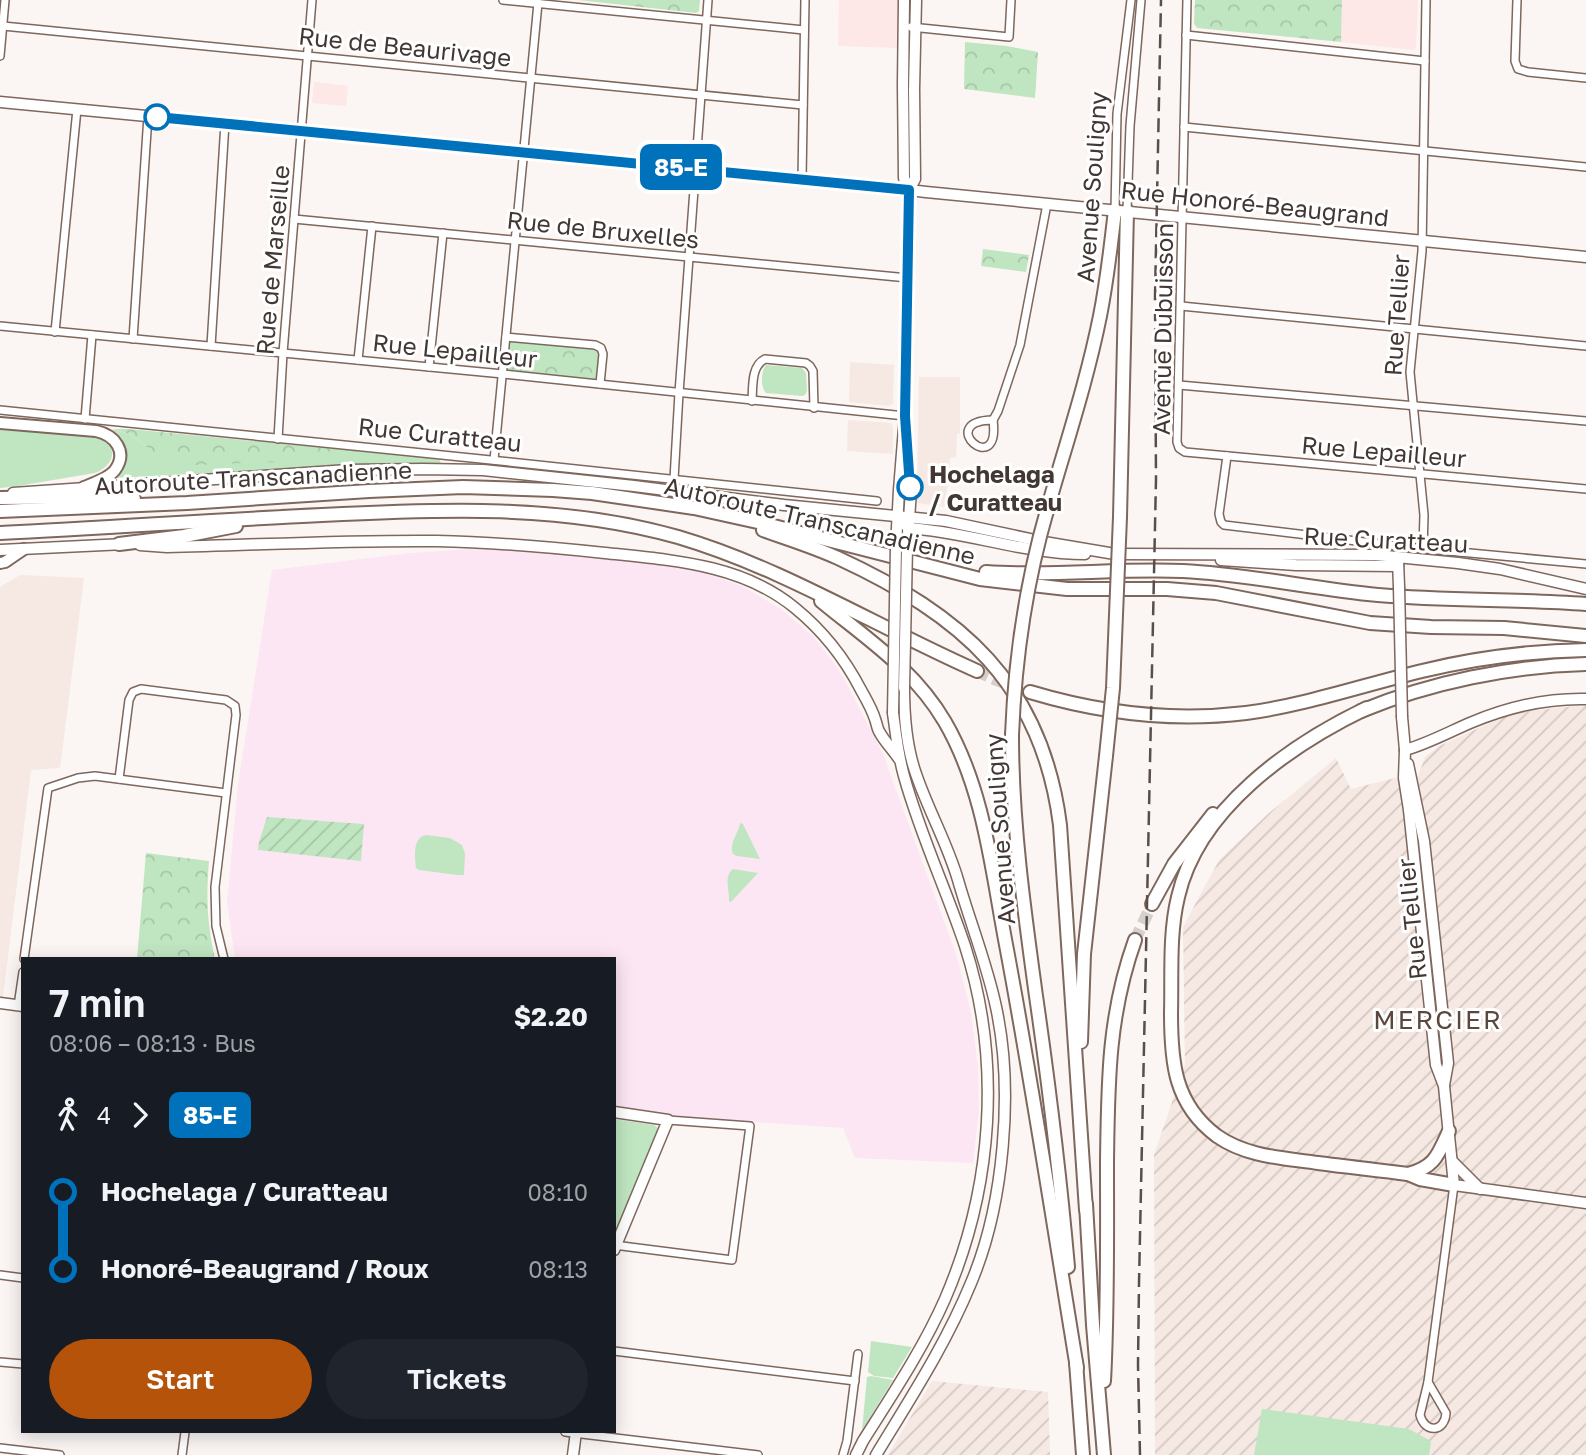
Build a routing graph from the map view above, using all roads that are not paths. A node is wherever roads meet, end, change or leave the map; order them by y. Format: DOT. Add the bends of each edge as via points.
graph roads {
  1 [pos="5,0"];
  2 [pos="312,0"];
  3 [pos="503,0"];
  4 [pos="709,0"];
  5 [pos="804,0"];
  6 [pos="904,0"];
  7 [pos="916,0"];
  8 [pos="1010,0"];
  9 [pos="1131,0"];
  10 [pos="1141,0"];
  11 [pos="1186,0"];
  12 [pos="1426,0"];
  13 [pos="1517,0"];
  14 [pos="538,3"];
  15 [pos="707,21"];
  16 [pos="2,26"];
  17 [pos="904,27"];
  18 [pos="915,27"];
  19 [pos="804,30"];
  20 [pos="1186,35"];
  21 [pos="0,56"];
  22 [pos="308,56"];
  23 [pos="1425,61"];
  24 [pos="530,78"];
  25 [pos="1586,78"];
  26 [pos="903,88"];
  27 [pos="914,89"];
  28 [pos="701,95"];
  29 [pos="0,102"];
  30 [pos="803,105"];
  31 [pos="77,109"];
  32 [pos="148,116"];
  33 [pos="225,124"];
  34 [pos="1184,127"];
  35 [pos="301,131"];
  36 [pos="523,152"];
  37 [pos="1424,152"];
  38 [pos="1586,167"];
  39 [pos="696,169"];
  40 [pos="803,179"];
  41 [pos="909,190"];
  42 [pos="1047,204"];
  43 [pos="1121,211"];
  44 [pos="1183,217"];
  45 [pos="294,219"];
  46 [pos="372,226"];
  47 [pos="443,233"];
  48 [pos="515,240"];
  49 [pos="1422,240"];
  50 [pos="689,257"];
  51 [pos="1586,257"];
  52 [pos="908,278"];
  53 [pos="1181,306"];
  54 [pos="0,326"];
  55 [pos="1413,330"];
  56 [pos="55,331"];
  57 [pos="92,335"];
  58 [pos="506,337"];
  59 [pos="133,339"];
  60 [pos="211,346"];
  61 [pos="1586,346"];
  62 [pos="283,353"];
  63 [pos="358,360"];
  64 [pos="429,367"];
  65 [pos="503,374"];
  66 [pos="600,384"];
  67 [pos="1179,385"];
  68 [pos="679,393"];
  69 [pos="752,401"];
  70 [pos="1414,407"];
  71 [pos="814,408"];
  72 [pos="0,410"];
  73 [pos="905,416"];
  74 [pos="85,419"];
  75 [pos="993,421"];
  76 [pos="1586,421"];
  77 [pos="0,423"];
  78 [pos="278,439"];
  79 [pos="1179,449"];
  80 [pos="1227,456"];
  81 [pos="494,460"];
  82 [pos="1421,474"];
  83 [pos="674,479"];
  84 [pos="84,487"];
  85 [pos="1586,489"];
  86 [pos="0,496"];
  87 [pos="877,500"];
  88 [pos="187,503"];
  89 [pos="0,512"];
  90 [pos="726,515"];
  91 [pos="290,517"];
  92 [pos="905,520"];
  93 [pos="0,533"];
  94 [pos="119,544"];
  95 [pos="24,549"];
  96 [pos="1423,549"];
  97 [pos="0,550"];
  98 [pos="896,550"];
  99 [pos="1398,562"];
  100 [pos="0,563"];
  101 [pos="1586,564"];
  102 [pos="806,589"];
  103 [pos="1586,589"];
  104 [pos="1586,604"];
  105 [pos="1586,636"];
  106 [pos="1586,650"];
  107 [pos="1586,664"];
  108 [pos="977,671"];
  109 [pos="1030,692"];
  110 [pos="1586,699"];
  111 [pos="1367,708"];
  112 [pos="874,717"];
  113 [pos="899,719"];
  114 [pos="1405,750"];
  115 [pos="900,758"];
  116 [pos="119,779"];
  117 [pos="226,793"];
  118 [pos="1152,904"];
  119 [pos="1135,940"];
  120 [pos="24,957"];
  121 [pos="224,957"];
  122 [pos="0,1003"];
  123 [pos="20,1006"];
  124 [pos="616,1112"];
  125 [pos="668,1120"];
  126 [pos="1449,1131"];
  127 [pos="1452,1161"];
  128 [pos="1408,1174"];
  129 [pos="1454,1185"];
  130 [pos="1480,1189"];
  131 [pos="1586,1203"];
  132 [pos="1086,1210"];
  133 [pos="616,1245"];
  134 [pos="616,1247"];
  135 [pos="0,1275"];
  136 [pos="21,1278"];
  137 [pos="616,1351"];
  138 [pos="858,1354"];
  139 [pos="0,1362"];
  140 [pos="21,1364"];
  141 [pos="1077,1368"];
  142 [pos="855,1381"];
  143 [pos="1428,1382"];
  144 [pos="1102,1427"];
  145 [pos="185,1433"];
  146 [pos="572,1433"];
  147 [pos="580,1433"];
  148 [pos="0,1448"];
  149 [pos="60,1455"];
  150 [pos="182,1455"];
  151 [pos="573,1455"];
  152 [pos="758,1455"];
  153 [pos="843,1455"];
  154 [pos="856,1455"];
  155 [pos="876,1455"];
  156 [pos="1083,1455"];
  157 [pos="1104,1455"];
  1 -- 16 [label="street"];
  2 -- 22 [label="street, Rue de Marseille"];
  3 -- 14 [label="street"];
  4 -- 15 [label="street"];
  5 -- 19 [label="street"];
  6 -- 17 [label="main road"];
  7 -- 18 [label="main road"];
  8 -- 18 [label="street" via="1009,37"];
  9 -- 43 [label="street, Avenue Souligny" via="1116,114"];
  10 -- 43 [label="street, Avenue Souligny"];
  11 -- 20 [label="street, Avenue Dubuisson"];
  12 -- 23 [label="street, Rue Tellier"];
  13 -- 25 [label="street" via="1518,69"];
  14 -- 15 [label="street"];
  14 -- 24 [label="street"];
  15 -- 19 [label="street"];
  15 -- 28 [label="street"];
  16 -- 21 [label="street"];
  16 -- 22 [label="street, Rue de Beaurivage"];
  17 -- 18 [label="street"];
  17 -- 26 [label="main road"];
  18 -- 27 [label="main road"];
  19 -- 30 [label="street"];
  20 -- 23 [label="street"];
  20 -- 34 [label="street, Avenue Dubuisson"];
  22 -- 24 [label="street, Rue de Beaurivage"];
  22 -- 35 [label="street, Rue de Marseille"];
  23 -- 37 [label="street, Rue Tellier"];
  24 -- 28 [label="street, Rue de Beaurivage"];
  24 -- 36 [label="street"];
  26 -- 27 [label="main road"];
  26 -- 41 [label="main road" via="904,178"];
  27 -- 41 [label="main road" via="915,178"];
  28 -- 30 [label="street, Rue de Beaurivage"];
  28 -- 39 [label="street"];
  29 -- 31 [label="main road, Rue Honoré-Beaugrand"];
  30 -- 40 [label="street"];
  31 -- 32 [label="main road, Rue Honoré-Beaugrand"];
  31 -- 56 [label="street"];
  32 -- 33 [label="main road, Rue Honoré-Beaugrand"];
  32 -- 59 [label="street"];
  33 -- 35 [label="main road, Rue Honoré-Beaugrand"];
  33 -- 60 [label="street"];
  34 -- 37 [label="street"];
  34 -- 44 [label="street, Avenue Dubuisson"];
  35 -- 36 [label="main road, Rue Honoré-Beaugrand"];
  35 -- 45 [label="street, Rue de Marseille"];
  36 -- 39 [label="main road, Rue Honoré-Beaugrand"];
  36 -- 48 [label="street"];
  37 -- 38 [label="street"];
  37 -- 49 [label="street, Rue Tellier"];
  39 -- 40 [label="main road, Rue Honoré-Beaugrand"];
  39 -- 50 [label="street"];
  40 -- 41 [label="main road, Rue Honoré-Beaugrand"];
  41 -- 42 [label="main road, Rue Honoré-Beaugrand"];
  41 -- 52 [label="main road"];
  42 -- 43 [label="main road, Rue Honoré-Beaugrand"];
  42 -- 75 [label="street" via="1020,345"];
  43 -- 44 [label="main road, Rue Honoré-Beaugrand"];
  43 -- 132 [label="highway, Avenue Souligny, bridge" via="1123,432 1113,688 1084,954 1081,1036"];
  43 -- 141 [label="highway, Avenue Souligny, bridge" via="1097,331 1032,566 1012,735 1016,841 1059,1165"];
  44 -- 49 [label="main road, Rue Honoré-Beaugrand"];
  44 -- 53 [label="street, Avenue Dubuisson"];
  45 -- 46 [label="street, Rue de Bruxelles"];
  45 -- 62 [label="street, Rue de Marseille"];
  46 -- 47 [label="street, Rue de Bruxelles"];
  46 -- 63 [label="street"];
  47 -- 48 [label="street, Rue de Bruxelles"];
  47 -- 64 [label="street"];
  48 -- 50 [label="street, Rue de Bruxelles"];
  48 -- 58 [label="street"];
  49 -- 51 [label="main road, Rue Honoré-Beaugrand"];
  49 -- 55 [label="street, Rue Tellier"];
  50 -- 52 [label="street, Rue de Bruxelles"];
  50 -- 68 [label="street"];
  52 -- 73 [label="main road"];
  53 -- 55 [label="street"];
  53 -- 67 [label="street, Avenue Dubuisson"];
  54 -- 56 [label="street, Rue Lepailleur"];
  55 -- 61 [label="street"];
  55 -- 70 [label="street, Rue Tellier" via="1410,372"];
  56 -- 57 [label="street, Rue Lepailleur"];
  57 -- 59 [label="street, Rue Lepailleur"];
  57 -- 74 [label="street"];
  58 -- 65 [label="street"];
  58 -- 66 [label="street" via="596,345 603,354"];
  59 -- 60 [label="street, Rue Lepailleur"];
  60 -- 62 [label="street, Rue Lepailleur"];
  62 -- 63 [label="street, Rue Lepailleur"];
  62 -- 78 [label="street, Rue de Marseille"];
  63 -- 64 [label="street, Rue Lepailleur"];
  64 -- 65 [label="street, Rue Lepailleur"];
  65 -- 66 [label="street, Rue Lepailleur"];
  65 -- 81 [label="street"];
  66 -- 68 [label="street, Rue Lepailleur"];
  67 -- 70 [label="street"];
  67 -- 79 [label="street, Avenue Dubuisson"];
  68 -- 69 [label="street, Rue Lepailleur"];
  68 -- 83 [label="street"];
  69 -- 71 [label="street, Rue Lepailleur"];
  69 -- 71 [label="street" via="759,362 806,363 813,371"];
  70 -- 76 [label="street"];
  70 -- 82 [label="street, Rue Tellier"];
  71 -- 73 [label="street, Rue Lepailleur"];
  72 -- 74 [label="street, Rue Curatteau"];
  73 -- 92 [label="main road" via="911,491"];
  74 -- 78 [label="street, Rue Curatteau"];
  77 -- 84 [label="main road" via="111,436 120,452 117,467"];
  78 -- 81 [label="street, Rue Curatteau"];
  79 -- 80 [label="street, Rue Lepailleur"];
  80 -- 82 [label="street, Rue Lepailleur"];
  80 -- 96 [label="street, Rue Curatteau" via="1219,514 1221,522 1229,526"];
  81 -- 83 [label="street, Rue Curatteau"];
  82 -- 85 [label="street, Rue Lepailleur"];
  82 -- 96 [label="street, Rue Tellier"];
  83 -- 87 [label="street, Rue Curatteau"];
  84 -- 86 [label="main road, Rue Curatteau"];
  84 -- 92 [label="main road, Rue Curatteau" via="363,470 462,470"];
  86 -- 88 [label="highway"];
  88 -- 89 [label="highway, Autoroute Transcanadienne"];
  88 -- 90 [label="highway, Autoroute Transcanadienne" via="382,490 523,488 592,493"];
  90 -- 98 [label="highway, Autoroute Transcanadienne"];
  90 -- 132 [label="highway" via="836,557 904,592 953,625 1014,692 1035,732 1056,801 1062,855"];
  91 -- 93 [label="highway, Autoroute Transcanadienne"];
  91 -- 94 [label="highway"];
  91 -- 102 [label="highway, Autoroute Transcanadienne" via="466,510 596,519 708,547"];
  92 -- 98 [label="main road"];
  92 -- 98 [label="main road"];
  92 -- 99 [label="main road, Rue Curatteau" via="946,521 1115,554 1262,563"];
  94 -- 95 [label="main road"];
  94 -- 112 [label="main road" via="469,542 700,565 748,580 794,607 841,658"];
  95 -- 97 [label="main road"];
  95 -- 100 [label="main road"];
  96 -- 101 [label="street, Rue Curatteau"];
  98 -- 104 [label="highway" via="956,568 997,573 1185,571 1375,595"];
  98 -- 105 [label="highway, Autoroute Transcanadienne" via="980,579 1036,586 1197,591 1370,623"];
  98 -- 113 [label="main road, bridge"];
  99 -- 103 [label="main road, Rue Curatteau" via="1500,569"];
  99 -- 114 [label="main road, Rue Tellier, bridge"];
  102 -- 108 [label="highway, Autoroute Transcanadienne"];
  102 -- 141 [label="highway" via="885,651 915,681 945,723 972,782 1028,1067"];
  106 -- 109 [label="highway" via="1450,665 1278,708 1210,716 1128,714"];
  107 -- 111 [label="highway" via="1460,680"];
  110 -- 114 [label="main road" via="1516,706"];
  111 -- 118 [label="highway" via="1292,746 1240,787 1198,831"];
  111 -- 128 [label="highway" via="1315,735 1271,766 1212,827 1193,856 1173,923 1171,1049 1185,1099 1203,1123 1227,1142 1265,1156"];
  112 -- 113 [label="main road" via="885,723"];
  112 -- 115 [label="main road" via="880,733"];
  113 -- 115 [label="main road"];
  113 -- 155 [label="main road" via="953,865 996,1008 1004,1074 1003,1131 995,1204 972,1282 937,1353"];
  114 -- 126 [label="main road, Rue Tellier" via="1404,778 1436,1065 1444,1086"];
  115 -- 154 [label="main road" via="974,978 986,1052 988,1106 976,1204 954,1276 923,1343"];
  116 -- 117 [label="street"];
  116 -- 117 [label="street" via="129,700 141,689 234,706"];
  116 -- 120 [label="street" via="85,776 48,788"];
  117 -- 121 [label="street" via="215,887 216,926"];
  119 -- 144 [label="highway" via="1119,997 1110,1059"];
  122 -- 123 [label="main road"];
  124 -- 125 [label="main road"];
  125 -- 133 [label="main road"];
  125 -- 134 [label="street" via="750,1126 732,1260"];
  126 -- 127 [label="main road, Rue Tellier"];
  126 -- 128 [label="highway" via="1433,1161"];
  127 -- 129 [label="main road, Rue Tellier"];
  127 -- 130 [label="main road"];
  128 -- 129 [label="highway"];
  129 -- 130 [label="main road"];
  129 -- 143 [label="street, Rue Tellier"];
  130 -- 131 [label="main road"];
  132 -- 144 [label="highway, Avenue Souligny"];
  135 -- 136 [label="street"];
  137 -- 142 [label="street"];
  138 -- 142 [label="street"];
  139 -- 140 [label="street"];
  141 -- 156 [label="highway, Avenue Souligny"];
  142 -- 153 [label="street"];
  143 -- 143 [label="street, Rue Tellier" via="1421,1419 1433,1428 1445,1422 1446,1413"];
  144 -- 157 [label="highway, Avenue Souligny"];
  145 -- 150 [label="street"];
  146 -- 151 [label="main road"];
  147 -- 152 [label="street"];
  148 -- 149 [label="street"];
}
